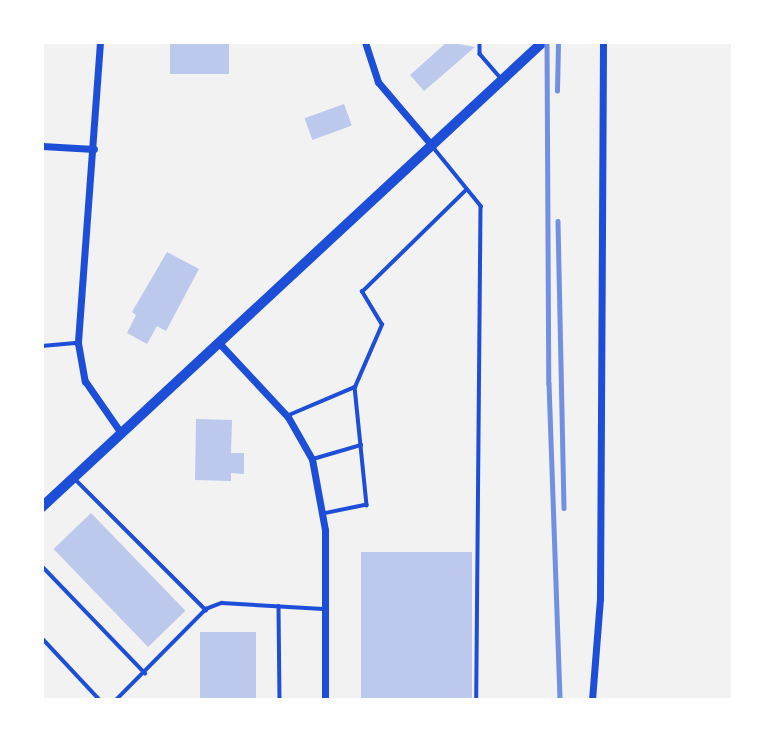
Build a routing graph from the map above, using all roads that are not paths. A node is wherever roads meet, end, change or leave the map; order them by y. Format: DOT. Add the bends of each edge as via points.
graph roads {
  1 [pos="100,42"];
  2 [pos="365,42"];
  3 [pos="480,42"];
  4 [pos="542,42"];
  5 [pos="603,42"];
  6 [pos="501,79"];
  7 [pos="430,144"];
  8 [pos="42,146"];
  9 [pos="94,149"];
  10 [pos="467,189"];
  11 [pos="78,343"];
  12 [pos="219,343"];
  13 [pos="42,346"];
  14 [pos="355,387"];
  15 [pos="287,416"];
  16 [pos="121,433"];
  17 [pos="361,445"];
  18 [pos="312,459"];
  19 [pos="74,477"];
  20 [pos="42,507"];
  21 [pos="323,514"];
  22 [pos="42,566"];
  23 [pos="279,606"];
  24 [pos="324,609"];
  25 [pos="206,610"];
  26 [pos="42,638"];
  27 [pos="145,673"];
  28 [pos="100,700"];
  29 [pos="116,700"];
  30 [pos="280,700"];
  31 [pos="325,700"];
  32 [pos="477,700"];
  33 [pos="592,700"];
  1 -- 9 [label="street"];
  2 -- 7 [label="street" via="378,82"];
  3 -- 6 [label="lane" via="480,54"];
  4 -- 6 [label="street"];
  5 -- 33 [label="street" via="600,599"];
  6 -- 7 [label="street"];
  7 -- 10 [label="lane"];
  7 -- 12 [label="street"];
  8 -- 9 [label="street"];
  9 -- 11 [label="street"];
  10 -- 14 [label="lane" via="362,292 382,325"];
  10 -- 32 [label="lane" via="481,206"];
  11 -- 13 [label="lane"];
  11 -- 16 [label="street" via="85,381"];
  12 -- 15 [label="street"];
  12 -- 16 [label="street"];
  14 -- 15 [label="lane"];
  14 -- 17 [label="lane"];
  15 -- 18 [label="street"];
  16 -- 19 [label="street"];
  17 -- 18 [label="lane"];
  17 -- 21 [label="lane" via="367,505"];
  18 -- 21 [label="street"];
  19 -- 20 [label="street"];
  19 -- 25 [label="lane"];
  21 -- 24 [label="street"];
  22 -- 27 [label="lane"];
  23 -- 24 [label="lane"];
  23 -- 25 [label="lane" via="222,603"];
  23 -- 30 [label="lane"];
  24 -- 31 [label="street"];
  25 -- 27 [label="lane"];
  26 -- 28 [label="lane"];
  27 -- 29 [label="lane"];
}
